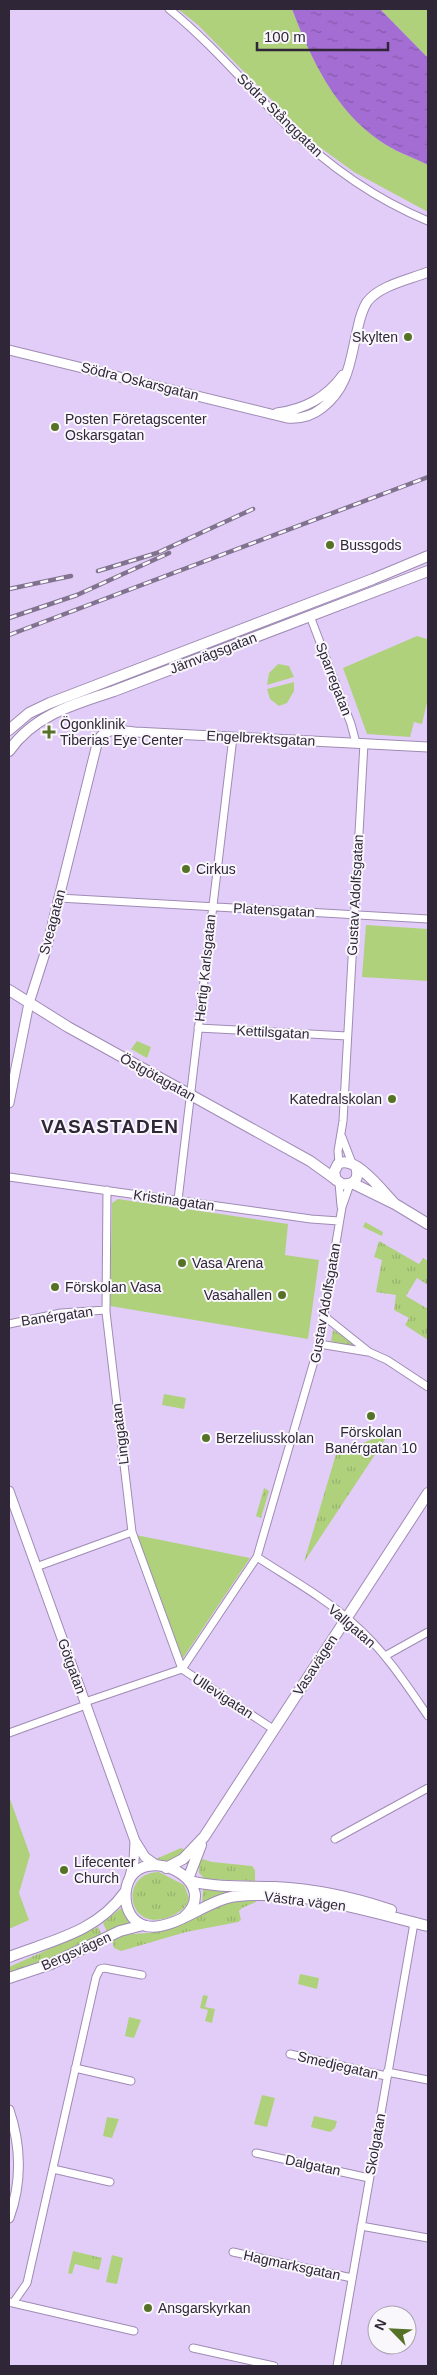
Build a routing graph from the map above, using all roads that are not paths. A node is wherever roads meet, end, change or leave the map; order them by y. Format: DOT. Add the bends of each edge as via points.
graph roads {
  1 [pos="169,9"];
  2 [pos="428,221"];
  3 [pos="428,272"];
  4 [pos="9,350"];
  5 [pos="428,556"];
  6 [pos="428,571"];
  7 [pos="414,576"];
  8 [pos="428,579"];
  9 [pos="310,616"];
  10 [pos="9,730"];
  11 [pos="232,736"];
  12 [pos="98,740"];
  13 [pos="360,743"];
  14 [pos="428,747"];
  15 [pos="9,751"];
  16 [pos="59,898"];
  17 [pos="211,906"];
  18 [pos="354,914"];
  19 [pos="428,919"];
  20 [pos="9,990"];
  21 [pos="29,1003"];
  22 [pos="198,1028"];
  23 [pos="347,1036"];
  24 [pos="12,1080"];
  25 [pos="190,1094"];
  26 [pos="9,1104"];
  27 [pos="342,1137"];
  28 [pos="310,1161"];
  29 [pos="339,1164"];
  30 [pos="354,1165"];
  31 [pos="9,1177"];
  32 [pos="344,1183"];
  33 [pos="107,1190"];
  34 [pos="178,1200"];
  35 [pos="395,1204"];
  36 [pos="339,1221"];
  37 [pos="428,1224"];
  38 [pos="106,1310"];
  39 [pos="324,1316"];
  40 [pos="9,1324"];
  41 [pos="320,1344"];
  42 [pos="369,1352"];
  43 [pos="428,1387"];
  44 [pos="9,1492"];
  45 [pos="428,1493"];
  46 [pos="132,1532"];
  47 [pos="257,1557"];
  48 [pos="36,1567"];
  49 [pos="347,1617"];
  50 [pos="428,1632"];
  51 [pos="385,1656"];
  52 [pos="182,1669"];
  53 [pos="86,1704"];
  54 [pos="428,1716"];
  55 [pos="273,1729"];
  56 [pos="9,1733"];
  57 [pos="428,1788"];
  58 [pos="204,1837"];
  59 [pos="335,1839"];
  60 [pos="135,1840"];
  61 [pos="161,1866"];
  62 [pos="189,1880"];
  63 [pos="127,1887"];
  64 [pos="184,1917"];
  65 [pos="414,1922"];
  66 [pos="428,1924"];
  67 [pos="143,1925"];
  68 [pos="9,1957"];
  69 [pos="142,1975"];
  70 [pos="9,1978"];
  71 [pos="290,2054"];
  72 [pos="75,2068"];
  73 [pos="387,2074"];
  74 [pos="428,2080"];
  75 [pos="130,2081"];
  76 [pos="9,2110"];
  77 [pos="256,2153"];
  78 [pos="52,2169"];
  79 [pos="369,2178"];
  80 [pos="110,2182"];
  81 [pos="9,2218"];
  82 [pos="361,2226"];
  83 [pos="428,2238"];
  84 [pos="233,2252"];
  85 [pos="352,2278"];
  86 [pos="11,2303"];
  87 [pos="134,2332"];
  88 [pos="193,2348"];
  89 [pos="274,2366"];
  90 [pos="337,2366"];
  1 -- 2 [label="street, Södra Stånggatan" via="194,29 310,147 368,190"];
  3 -- 4 [label="street, Södra Oskarsgatan" via="383,290 370,299 362,312 348,368 329,392 302,408 271,414"];
  5 -- 10 [label="main road, Järnvägsgatan" via="29,713"];
  6 -- 7 [label="main road, Järnvägsgatan"];
  7 -- 8 [label="main road"];
  7 -- 9 [label="main road, Järnvägsgatan"];
  9 -- 13 [label="street, Sparregatan"];
  9 -- 15 [label="main road, Järnvägsgatan" via="54,712 31,727"];
  11 -- 12 [label="street, Engelbrektsgatan" via="110,731 103,733"];
  11 -- 13 [label="street, Engelbrektsgatan"];
  11 -- 17 [label="street, Hertig Karlsgatan"];
  12 -- 16 [label="street, Sveagatan"];
  13 -- 14 [label="street, Engelbrektsgatan"];
  13 -- 18 [label="street, Gustav Adolfsgatan"];
  16 -- 17 [label="street, Platensgatan"];
  16 -- 21 [label="street, Sveagatan"];
  17 -- 18 [label="street, Platensgatan"];
  17 -- 22 [label="street, Hertig Karlsgatan"];
  18 -- 19 [label="street, Platensgatan"];
  18 -- 23 [label="street, Gustav Adolfsgatan"];
  20 -- 21 [label="main road, Östgötagatan"];
  21 -- 24 [label="street, Sveagatan"];
  21 -- 25 [label="main road, Östgötagatan"];
  22 -- 23 [label="street, Kettilsgatan"];
  22 -- 25 [label="street, Hertig Karlsgatan"];
  23 -- 27 [label="street, Gustav Adolfsgatan"];
  24 -- 26 [label="street, Sveagatan"];
  25 -- 28 [label="main road, Östgötagatan"];
  25 -- 34 [label="street, Hertig Karlsgatan"];
  27 -- 29 [label="street, Gustav Adolfsgatan"];
  27 -- 30 [label="street, Gustav Adolfsgatan"];
  28 -- 29 [label="main road, Östgötagatan"];
  28 -- 32 [label="main road, Östgötagatan"];
  29 -- 30 [label="main road" via="345,1161"];
  29 -- 32 [label="main road" via="334,1172"];
  30 -- 32 [label="main road" via="358,1176"];
  30 -- 35 [label="main road, Östgötagatan"];
  31 -- 33 [label="street, Kristinagatan"];
  32 -- 35 [label="main road, Östgötagatan"];
  32 -- 36 [label="street, Gustav Adolfsgatan"];
  33 -- 34 [label="street, Kristinagatan"];
  33 -- 38 [label="street, Linggatan"];
  34 -- 36 [label="street, Kristinagatan"];
  35 -- 37 [label="main road, Östgötagatan"];
  36 -- 39 [label="street, Gustav Adolfsgatan"];
  38 -- 40 [label="street, Banérgatan" via="61,1313"];
  38 -- 46 [label="street, Linggatan"];
  39 -- 41 [label="street, Gustav Adolfsgatan"];
  39 -- 42 [label="street"];
  41 -- 42 [label="street"];
  41 -- 47 [label="street, Gustav Adolfsgatan"];
  42 -- 43 [label="street"];
  44 -- 48 [label="street, Götgatan"];
  45 -- 49 [label="main road, Vasavägen"];
  46 -- 48 [label="street"];
  46 -- 52 [label="street, Linggatan"];
  47 -- 49 [label="street, Vallgatan"];
  47 -- 52 [label="street, Gustav Adolfsgatan"];
  48 -- 53 [label="street, Götgatan"];
  49 -- 51 [label="street, Vallgatan"];
  49 -- 55 [label="main road, Vasavägen"];
  50 -- 51 [label="street"];
  51 -- 54 [label="street, Vallgatan"];
  52 -- 53 [label="street, Ullevigatan"];
  52 -- 55 [label="street, Ullevigatan"];
  53 -- 56 [label="street, Ullevigatan"];
  53 -- 60 [label="street, Götgatan"];
  55 -- 58 [label="main road, Vasavägen"];
  57 -- 59 [label="street"];
  58 -- 61 [label="main road, Vasavägen" via="183,1859"];
  58 -- 62 [label="main road, Vasavägen"];
  60 -- 61 [label="street, Götgatan" via="145,1857"];
  60 -- 63 [label="street, Götgatan" via="134,1861"];
  61 -- 62 [label="main road"];
  61 -- 63 [label="main road" via="139,1869"];
  62 -- 64 [label="main road" via="195,1899"];
  62 -- 66 [label="main road, Västra vägen" via="213,1886 275,1887 341,1895"];
  63 -- 67 [label="main road" via="127,1908"];
  63 -- 68 [label="main road, Bergsvägen" via="110,1911 89,1925"];
  64 -- 65 [label="main road, Västra vägen" via="222,1899 255,1895 339,1904"];
  64 -- 67 [label="main road" via="162,1925"];
  65 -- 66 [label="main road, Västra vägen"];
  65 -- 73 [label="street, Skolgatan"];
  67 -- 70 [label="main road, Bergsvägen" via="120,1931 71,1956"];
  69 -- 72 [label="street" via="100,1969"];
  71 -- 73 [label="street, Smedjegatan"];
  72 -- 75 [label="street"];
  72 -- 78 [label="street"];
  73 -- 74 [label="street, Smedjegatan"];
  73 -- 79 [label="street, Skolgatan"];
  76 -- 81 [label="street" via="19,2166"];
  77 -- 79 [label="street, Dalgatan"];
  78 -- 80 [label="street"];
  78 -- 86 [label="street" via="28,2283"];
  79 -- 82 [label="street, Skolgatan"];
  82 -- 83 [label="street"];
  82 -- 85 [label="street, Skolgatan"];
  84 -- 85 [label="street, Hagmarksgatan"];
  85 -- 90 [label="street, Skolgatan"];
  86 -- 87 [label="street"];
  88 -- 89 [label="street"];
}
